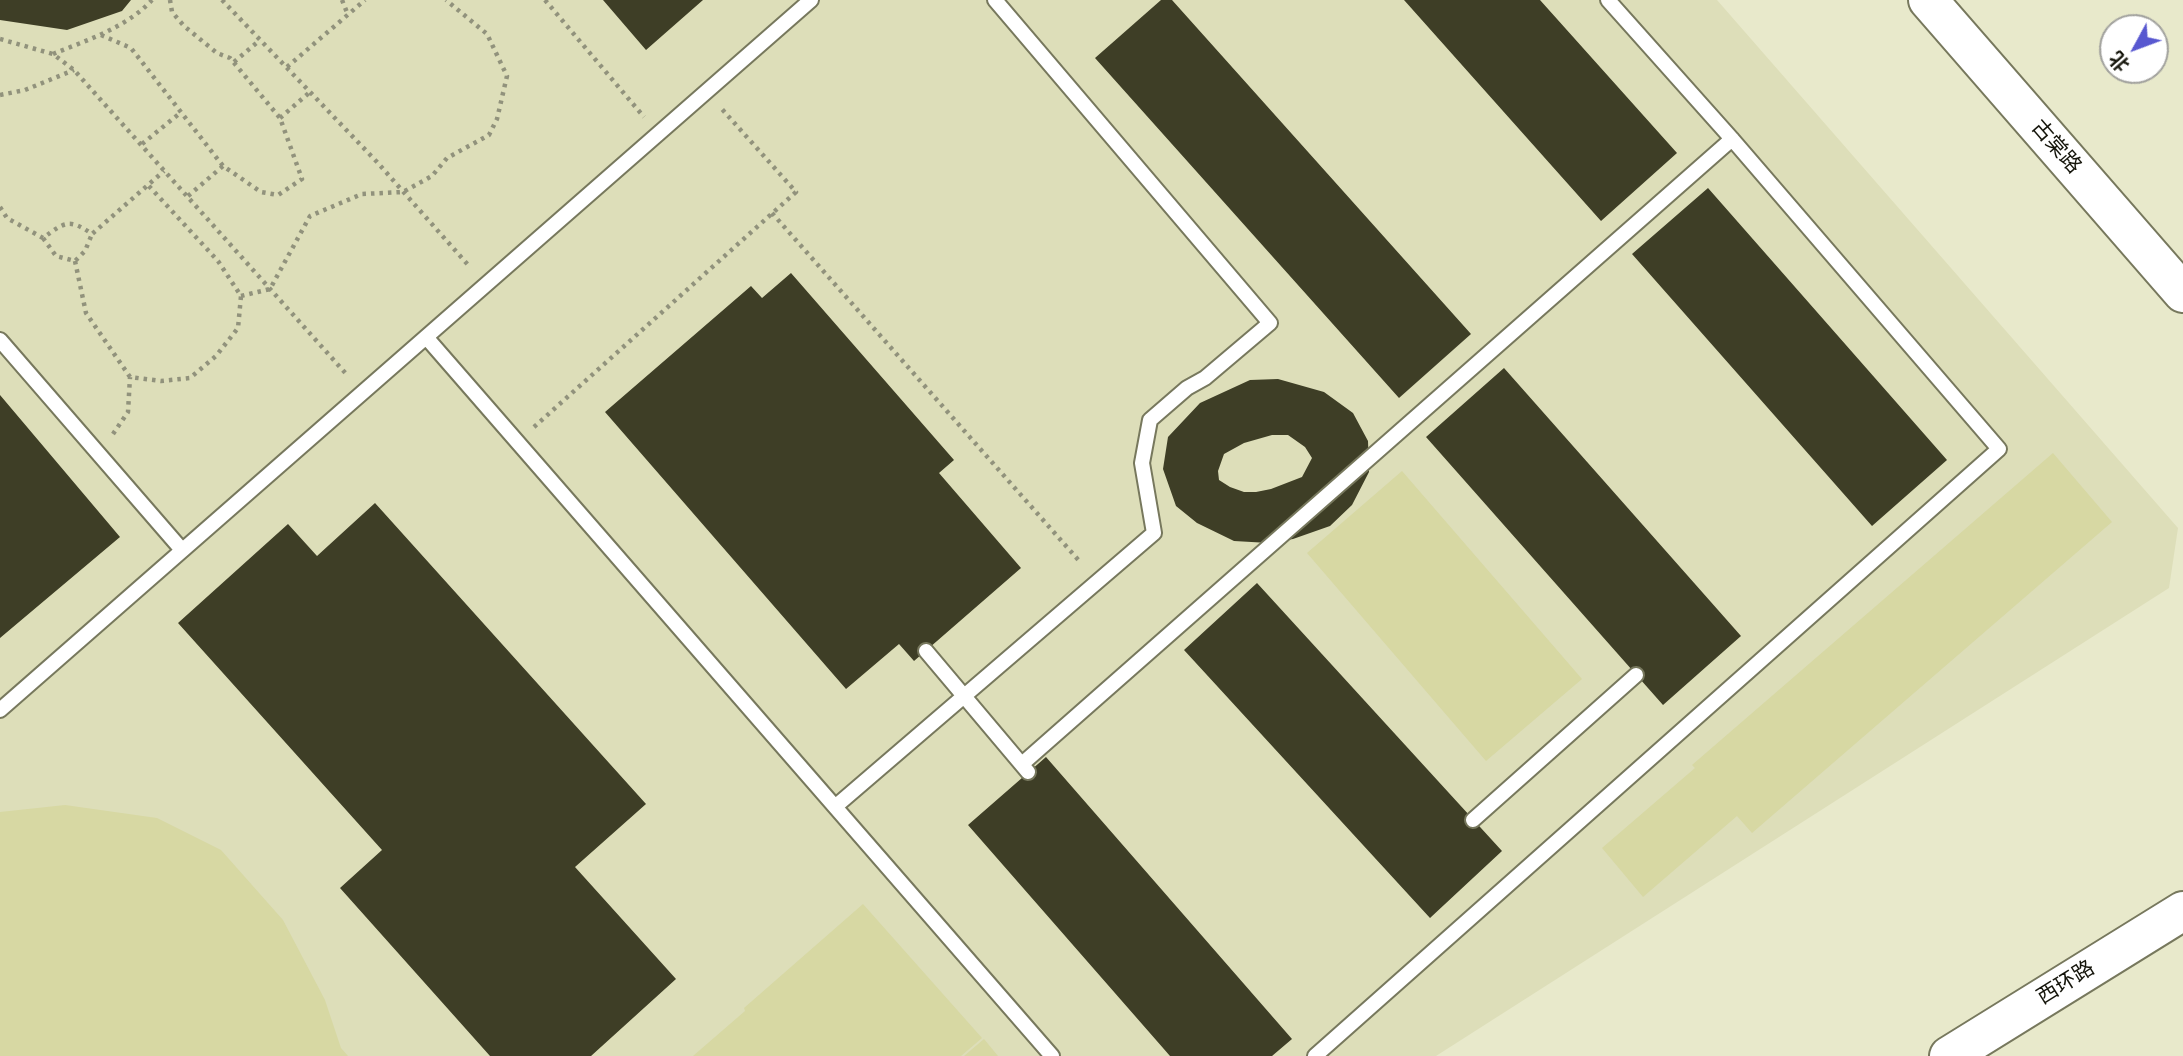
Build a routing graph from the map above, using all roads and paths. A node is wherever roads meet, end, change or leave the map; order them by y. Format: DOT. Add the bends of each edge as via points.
graph roads {
  1 [pos="152,0"];
  2 [pos="170,0"];
  3 [pos="222,0"];
  4 [pos="342,0"];
  5 [pos="365,0"];
  6 [pos="446,0"];
  7 [pos="545,0"];
  8 [pos="811,0"];
  9 [pos="995,0"];
  10 [pos="1608,0"];
  11 [pos="1928,0"];
  12 [pos="348,15"];
  13 [pos="101,35"];
  14 [pos="0,39"];
  15 [pos="260,40"];
  16 [pos="52,54"];
  17 [pos="234,62"];
  18 [pos="287,67"];
  19 [pos="74,70"];
  20 [pos="707,91"];
  21 [pos="310,92"];
  22 [pos="0,95"];
  23 [pos="180,113"];
  24 [pos="280,118"];
  25 [pos="658,133"];
  26 [pos="1732,139"];
  27 [pos="142,144"];
  28 [pos="223,166"];
  29 [pos="164,171"];
  30 [pos="148,185"];
  31 [pos="403,192"];
  32 [pos="188,197"];
  33 [pos="0,207"];
  34 [pos="772,213"];
  35 [pos="92,234"];
  36 [pos="43,237"];
  37 [pos="75,261"];
  38 [pos="486,285"];
  39 [pos="270,289"];
  40 [pos="2183,293"];
  41 [pos="241,296"];
  42 [pos="426,337"];
  43 [pos="0,340"];
  44 [pos="130,377"];
  45 [pos="362,392"];
  46 [pos="517,442"];
  47 [pos="108,465"];
  48 [pos="182,550"];
  49 [pos="1097,582"];
  50 [pos="926,651"];
  51 [pos="1636,675"];
  52 [pos="964,696"];
  53 [pos="0,710"];
  54 [pos="836,806"];
  55 [pos="1473,820"];
  56 [pos="2183,911"];
  57 [pos="1052,1056"];
  58 [pos="1315,1056"];
  59 [pos="1949,1056"];
  1 -- 13 [label="path"];
  2 -- 17 [label="path" via="184,26"];
  3 -- 15 [label="path"];
  4 -- 12 [label="path"];
  5 -- 12 [label="path"];
  6 -- 31 [label="path" via="487,34 507,76 498,119 489,135 447,158 432,176"];
  7 -- 25 [label="path"];
  8 -- 20 [label="lane"];
  9 -- 49 [label="lane" via="1269,323 1150,420 1142,463 1154,533"];
  10 -- 26 [label="lane"];
  11 -- 40 [label="main road, 古棠路"];
  12 -- 18 [label="path"];
  13 -- 16 [label="path"];
  13 -- 23 [label="path" via="131,48"];
  14 -- 16 [label="path"];
  15 -- 17 [label="path"];
  15 -- 18 [label="path"];
  16 -- 19 [label="path"];
  17 -- 24 [label="path"];
  18 -- 21 [label="path"];
  19 -- 22 [label="path"];
  19 -- 27 [label="path"];
  20 -- 25 [label="lane"];
  20 -- 34 [label="path" via="796,192"];
  21 -- 24 [label="path"];
  21 -- 31 [label="path"];
  23 -- 27 [label="path"];
  23 -- 28 [label="path"];
  24 -- 28 [label="path" via="302,179 278,195 261,192"];
  25 -- 38 [label="lane"];
  26 -- 52 [label="lane" via="1025,768"];
  26 -- 58 [label="lane" via="1999,449"];
  27 -- 29 [label="path"];
  28 -- 32 [label="path"];
  29 -- 30 [label="path"];
  29 -- 32 [label="path"];
  30 -- 35 [label="path"];
  30 -- 41 [label="path" via="218,261"];
  31 -- 38 [label="path"];
  31 -- 39 [label="path" via="362,194 310,216"];
  32 -- 39 [label="path"];
  33 -- 36 [label="path" via="7,218"];
  34 -- 46 [label="path"];
  34 -- 49 [label="path"];
  35 -- 36 [label="path" via="76,223 61,225"];
  35 -- 37 [label="path"];
  36 -- 37 [label="path" via="56,256"];
  37 -- 44 [label="path" via="86,313"];
  38 -- 42 [label="lane"];
  39 -- 41 [label="path"];
  39 -- 45 [label="path"];
  41 -- 44 [label="path" via="238,328 216,356 190,378"];
  42 -- 45 [label="lane"];
  42 -- 46 [label="lane"];
  43 -- 47 [label="lane"];
  44 -- 47 [label="path" via="128,412 108,441"];
  45 -- 48 [label="lane"];
  46 -- 54 [label="lane"];
  47 -- 48 [label="lane"];
  48 -- 53 [label="lane"];
  49 -- 52 [label="lane"];
  50 -- 52 [label="lane"];
  51 -- 55 [label="lane"];
  52 -- 54 [label="lane"];
  54 -- 57 [label="lane"];
  56 -- 59 [label="main road, 西环路"];
}
